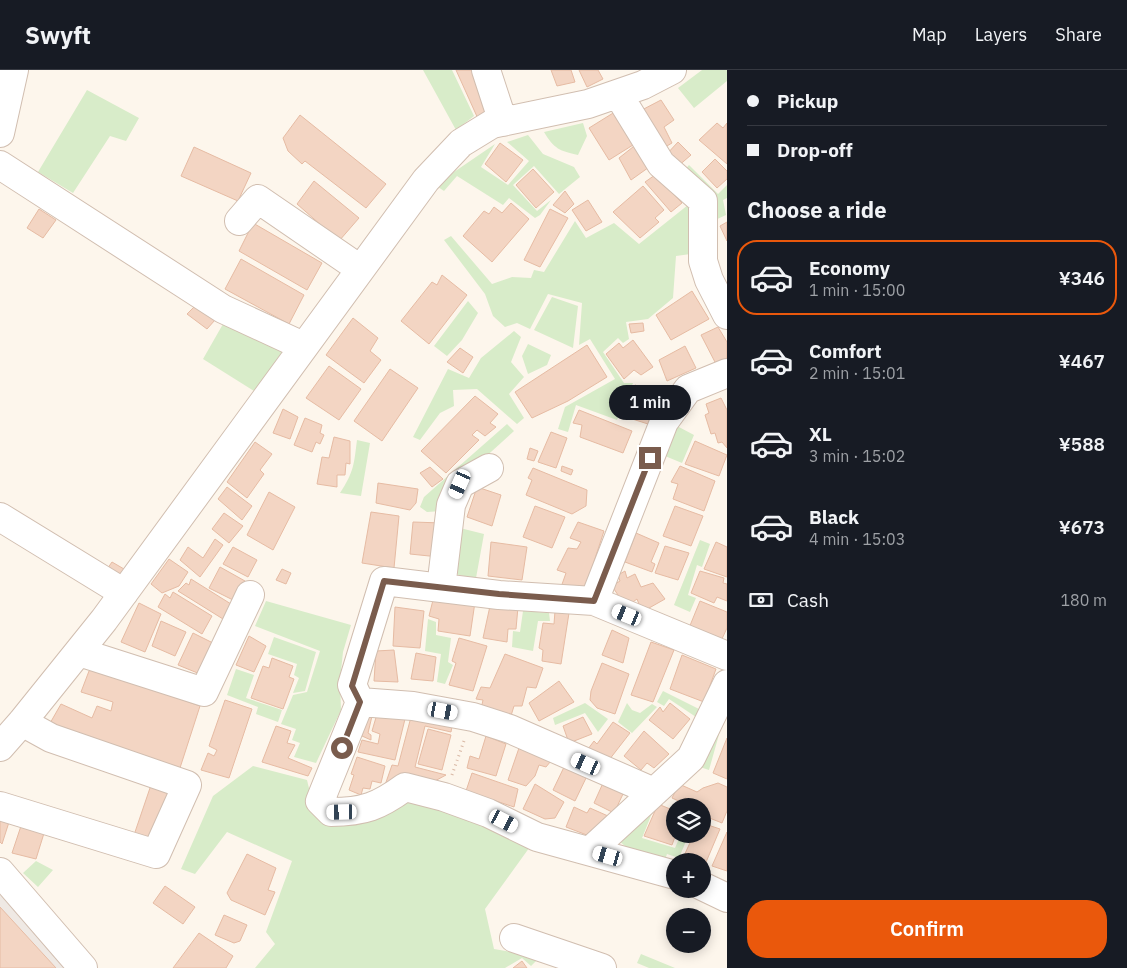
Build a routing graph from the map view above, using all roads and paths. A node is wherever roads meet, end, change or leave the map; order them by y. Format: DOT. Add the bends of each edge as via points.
graph roads {
  1 [pos="14,70"];
  2 [pos="486,70"];
  3 [pos="672,70"];
  4 [pos="618,94"];
  5 [pos="503,122"];
  6 [pos="0,133"];
  7 [pos="0,164"];
  8 [pos="239,221"];
  9 [pos="360,269"];
  10 [pos="727,315"];
  11 [pos="303,346"];
  12 [pos="727,373"];
  13 [pos="489,468"];
  14 [pos="0,517"];
  15 [pos="440,588"];
  16 [pos="124,593"];
  17 [pos="250,595"];
  18 [pos="594,601"];
  19 [pos="79,652"];
  20 [pos="727,656"];
  21 [pos="727,684"];
  22 [pos="360,702"];
  23 [pos="473,717"];
  24 [pos="22,722"];
  25 [pos="0,747"];
  26 [pos="654,792"];
  27 [pos="444,797"];
  28 [pos="0,806"];
  29 [pos="590,851"];
  30 [pos="0,872"];
  31 [pos="666,872"];
  32 [pos="711,890"];
  33 [pos="727,898"];
  34 [pos="514,938"];
  35 [pos="83,968"];
  36 [pos="602,968"];
  1 -- 6 [label="street"];
  2 -- 5 [label="street"];
  3 -- 4 [label="street"];
  4 -- 5 [label="street" via="588,104"];
  4 -- 10 [label="street" via="661,164 703,201 703,261"];
  5 -- 9 [label="street" via="492,124 455,150 426,180"];
  7 -- 11 [label="street" via="222,309"];
  8 -- 9 [label="street" via="258,199"];
  9 -- 11 [label="street"];
  11 -- 16 [label="street"];
  12 -- 18 [label="street" via="688,389 664,422"];
  13 -- 15 [label="street" via="460,484 451,505"];
  14 -- 16 [label="street"];
  15 -- 18 [label="street"];
  15 -- 22 [label="street" via="384,581 352,686"];
  16 -- 19 [label="street"];
  17 -- 19 [label="street" via="204,692"];
  18 -- 20 [label="street"];
  19 -- 24 [label="street"];
  21 -- 26 [label="street" via="691,758"];
  22 -- 23 [label="street" via="413,706"];
  22 -- 27 [label="street" via="320,801 332,812 352,812 383,802 405,787"];
  23 -- 26 [label="street" via="510,729"];
  23 -- 27 [label="path"];
  24 -- 25 [label="street"];
  24 -- 28 [label="street" via="51,738 187,785 156,854"];
  26 -- 29 [label="street"];
  27 -- 29 [label="street" via="488,812 537,837"];
  29 -- 31 [label="street"];
  30 -- 35 [label="street"];
  32 -- 33 [label="street"];
  34 -- 36 [label="street"];
}
